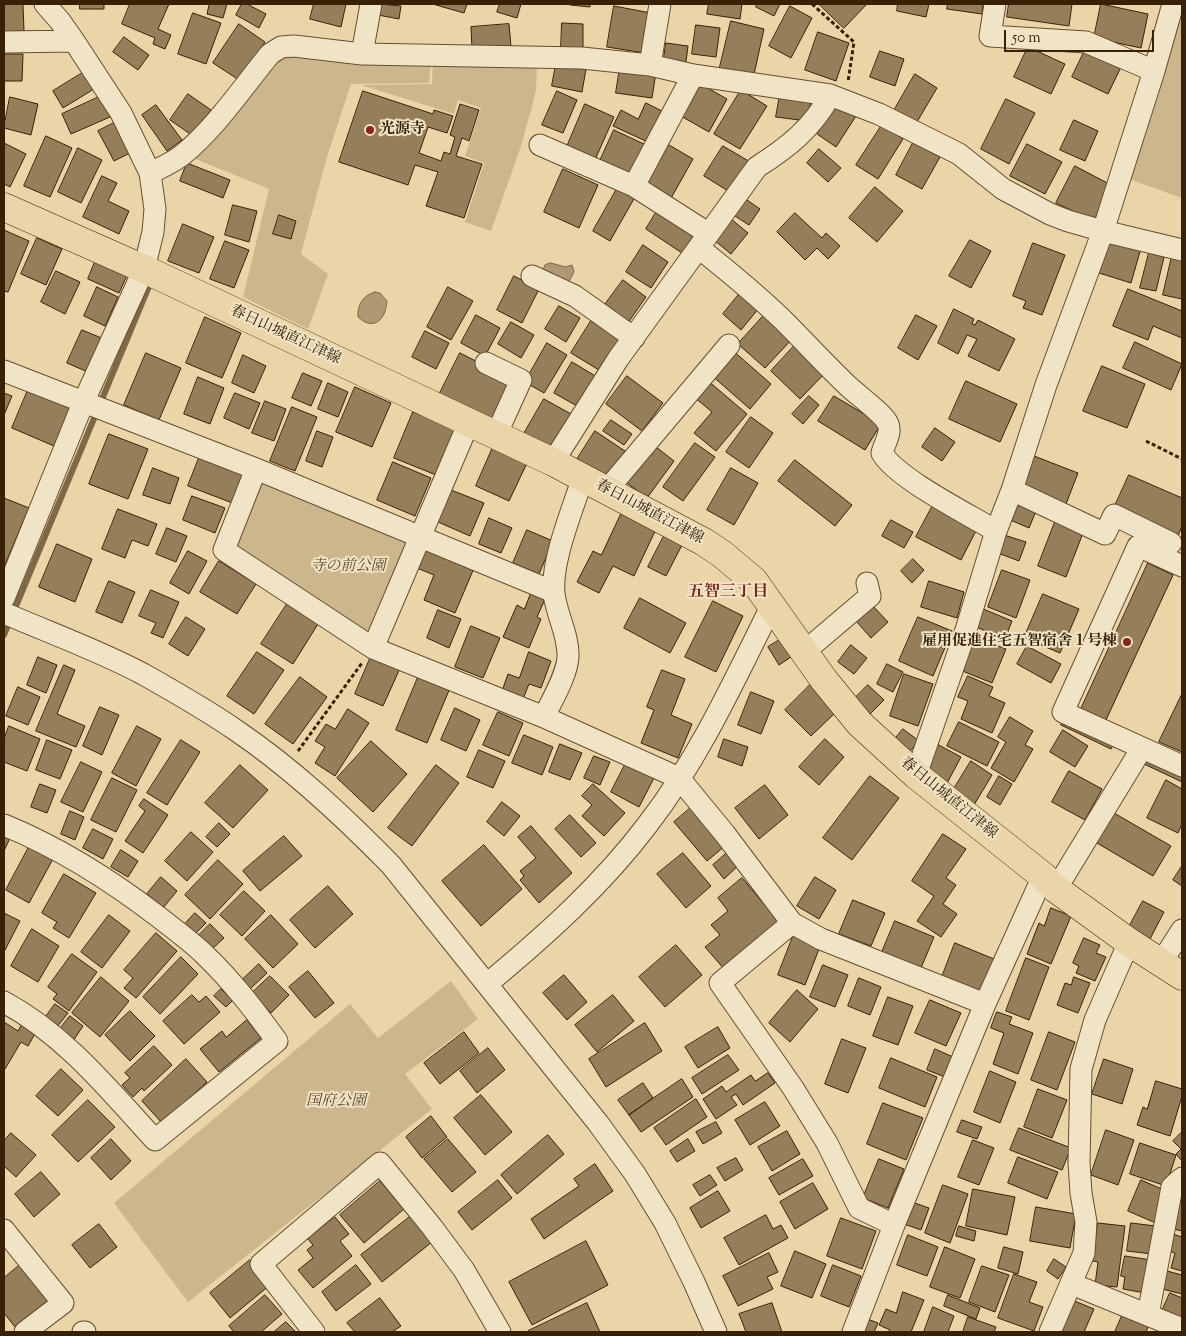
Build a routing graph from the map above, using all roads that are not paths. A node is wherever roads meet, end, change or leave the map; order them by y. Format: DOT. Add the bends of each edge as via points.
graph roads {
  1 [pos="45,4"];
  2 [pos="371,4"];
  3 [pos="660,4"];
  4 [pos="995,4"];
  5 [pos="1173,4"];
  6 [pos="74,41"];
  7 [pos="4,42"];
  8 [pos="362,54"];
  9 [pos="650,65"];
  10 [pos="1154,71"];
  11 [pos="693,75"];
  12 [pos="837,98"];
  13 [pos="540,145"];
  14 [pos="150,173"];
  15 [pos="634,186"];
  16 [pos="4,207"];
  17 [pos="1103,231"];
  18 [pos="701,239"];
  19 [pos="1182,250"];
  20 [pos="144,270"];
  21 [pos="532,276"];
  22 [pos="634,338"];
  23 [pos="729,345"];
  24 [pos="486,363"];
  25 [pos="4,371"];
  26 [pos="83,403"];
  27 [pos="469,422"];
  28 [pos="496,435"];
  29 [pos="553,462"];
  30 [pos="256,469"];
  31 [pos="583,477"];
  32 [pos="606,490"];
  33 [pos="1012,490"];
  34 [pos="996,531"];
  35 [pos="421,537"];
  36 [pos="1171,543"];
  37 [pos="1182,566"];
  38 [pos="867,583"];
  39 [pos="554,592"];
  40 [pos="4,598"];
  41 [pos="771,607"];
  42 [pos="4,613"];
  43 [pos="373,648"];
  44 [pos="804,652"];
  45 [pos="544,717"];
  46 [pos="1142,748"];
  47 [pos="1182,766"];
  48 [pos="916,775"];
  49 [pos="679,778"];
  50 [pos="4,825"];
  51 [pos="1049,882"];
  52 [pos="792,923"];
  53 [pos="1182,930"];
  54 [pos="1129,942"];
  55 [pos="1172,970"];
  56 [pos="487,984"];
  57 [pos="4,1002"];
  58 [pos="984,1004"];
  59 [pos="1182,1178"];
  60 [pos="894,1226"];
  61 [pos="4,1230"];
  62 [pos="1072,1284"];
  63 [pos="1148,1315"];
  64 [pos="1182,1329"];
  65 [pos="25,1332"];
  66 [pos="314,1332"];
  67 [pos="500,1332"];
  68 [pos="716,1332"];
  69 [pos="853,1332"];
  70 [pos="1050,1332"];
  1 -- 6 [label="street"];
  2 -- 8 [label="street"];
  3 -- 9 [label="street"];
  4 -- 10 [label="street" via="990,36 1086,42"];
  5 -- 10 [label="street"];
  6 -- 7 [label="street"];
  6 -- 14 [label="street" via="121,113"];
  8 -- 9 [label="street" via="582,58"];
  8 -- 14 [label="street" via="281,47 270,54 189,149"];
  9 -- 11 [label="street"];
  10 -- 17 [label="street"];
  11 -- 12 [label="street"];
  11 -- 15 [label="street"];
  12 -- 17 [label="street" via="960,154 1004,189 1030,204 1068,221"];
  12 -- 18 [label="street" via="781,152 757,167"];
  13 -- 15 [label="street"];
  14 -- 20 [label="street" via="155,209"];
  15 -- 18 [label="street"];
  16 -- 20 [label="main road, 春日山城直江津線"];
  17 -- 19 [label="street"];
  17 -- 33 [label="street" via="1046,385"];
  18 -- 22 [label="street"];
  18 -- 34 [label="street" via="889,425 890,433 882,453 887,461 919,485"];
  20 -- 26 [label="street"];
  20 -- 27 [label="main road, 春日山城直江津線"];
  21 -- 22 [label="street" via="575,296"];
  22 -- 29 [label="street"];
  23 -- 32 [label="street"];
  24 -- 28 [label="street" via="520,380"];
  25 -- 26 [label="street"];
  26 -- 30 [label="street"];
  26 -- 40 [label="street"];
  27 -- 28 [label="main road, 春日山城直江津線"];
  27 -- 35 [label="street"];
  28 -- 29 [label="main road, 春日山城直江津線"];
  29 -- 31 [label="main road, 春日山城直江津線"];
  30 -- 35 [label="street"];
  30 -- 43 [label="street" via="224,550"];
  31 -- 32 [label="main road, 春日山城直江津線"];
  31 -- 39 [label="street" via="559,554"];
  32 -- 41 [label="main road, 春日山城直江津線" via="722,554 754,582"];
  33 -- 34 [label="street"];
  33 -- 36 [label="street" via="1105,534 1114,515"];
  34 -- 48 [label="street"];
  35 -- 39 [label="street"];
  35 -- 43 [label="street"];
  37 -- 46 [label="street" via="1138,546 1063,712"];
  38 -- 44 [label="street" via="870,596"];
  39 -- 45 [label="street" via="568,655 563,676"];
  41 -- 44 [label="main road, 春日山城直江津線"];
  41 -- 49 [label="street" via="710,729"];
  42 -- 56 [label="street" via="141,673 229,726 286,768 358,831 391,865"];
  43 -- 45 [label="street"];
  44 -- 48 [label="main road, 春日山城直江津線" via="860,724"];
  45 -- 49 [label="street"];
  46 -- 47 [label="street"];
  46 -- 51 [label="street"];
  48 -- 51 [label="main road, 春日山城直江津線"];
  49 -- 52 [label="street"];
  49 -- 56 [label="street" via="648,824 587,894 532,948"];
  50 -- 57 [label="street" via="79,862 175,929 235,986 277,1041 155,1140 69,1048 37,1022"];
  51 -- 54 [label="main road, 春日山城直江津線"];
  51 -- 58 [label="street"];
  52 -- 58 [label="street" via="820,939"];
  52 -- 60 [label="street" via="720,983 828,1143 859,1208"];
  53 -- 55 [label="street"];
  54 -- 55 [label="main road, 春日山城直江津線"];
  54 -- 62 [label="street" via="1095,1020 1081,1069 1079,1162 1086,1240"];
  56 -- 68 [label="street" via="598,1122 635,1174 665,1223"];
  58 -- 60 [label="street"];
  59 -- 63 [label="street" via="1172,1187"];
  60 -- 69 [label="street"];
  61 -- 65 [label="street" via="62,1302"];
  62 -- 63 [label="street"];
  62 -- 70 [label="street"];
  63 -- 64 [label="street"];
  66 -- 67 [label="street" via="261,1264 380,1164 464,1270"];
}
